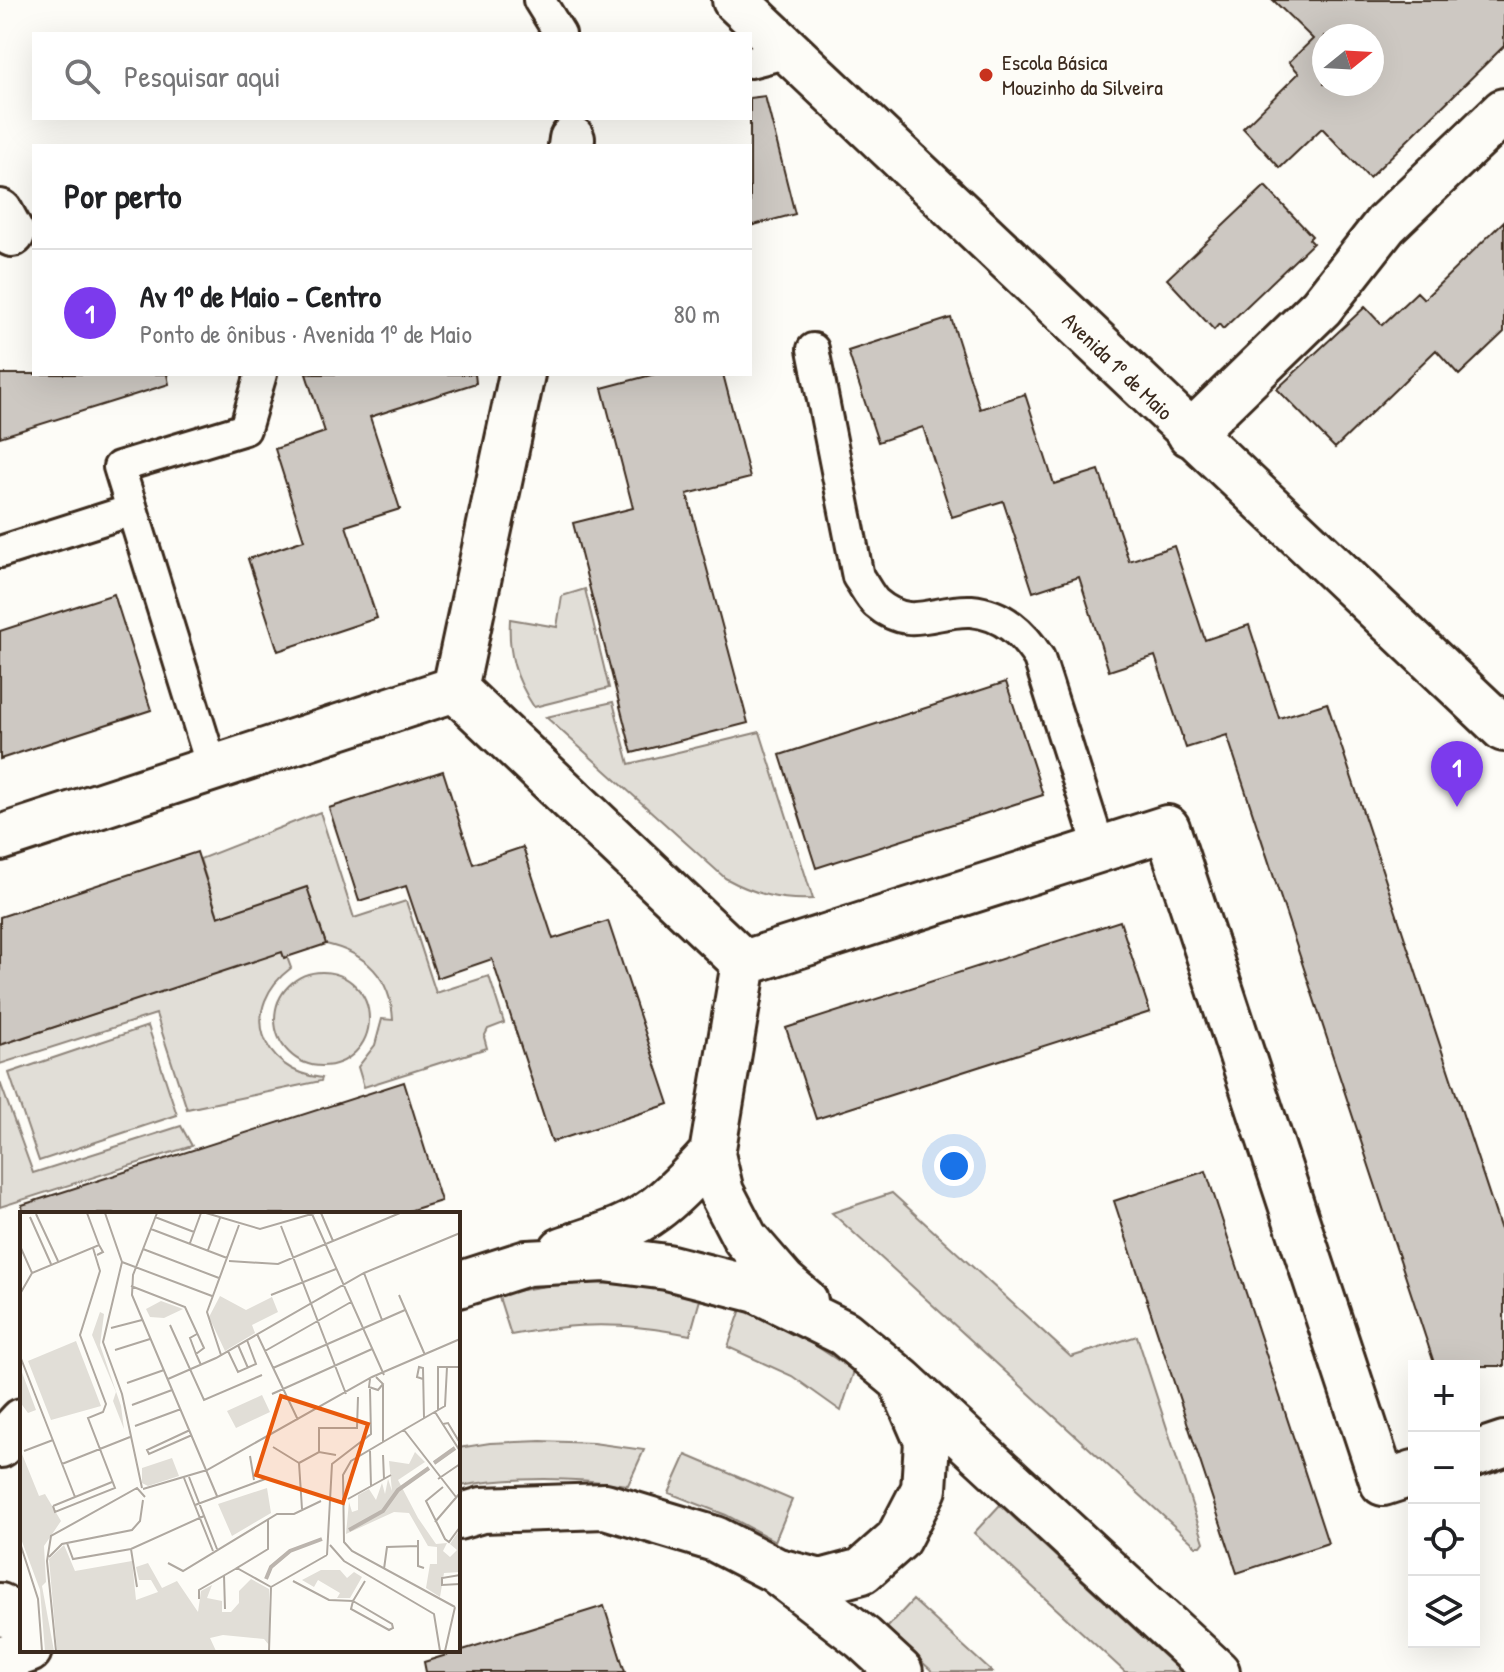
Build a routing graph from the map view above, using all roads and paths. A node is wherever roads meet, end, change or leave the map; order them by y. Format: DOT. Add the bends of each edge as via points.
graph roads {
  1 [pos="539,0"];
  2 [pos="735,0"];
  3 [pos="559,32"];
  4 [pos="770,57"];
  5 [pos="1504,111"];
  6 [pos="813,349"];
  7 [pos="260,376"];
  8 [pos="522,376"];
  9 [pos="1190,434"];
  10 [pos="132,510"];
  11 [pos="0,552"];
  12 [pos="455,689"];
  13 [pos="1504,729"];
  14 [pos="212,767"];
  15 [pos="0,838"];
  16 [pos="1100,849"];
  17 [pos="744,963"];
  18 [pos="712,1154"];
  19 [pos="527,1263"];
  20 [pos="460,1284"];
  21 [pos="844,1333"];
  22 [pos="902,1381"];
  23 [pos="20,1422"];
  24 [pos="20,1423"];
  25 [pos="0,1427"];
  26 [pos="1504,1444"];
  27 [pos="0,1445"];
  28 [pos="1480,1452"];
  29 [pos="1408,1475"];
  30 [pos="460,1516"];
  31 [pos="775,1570"];
  32 [pos="0,1606"];
  33 [pos="20,1619"];
  34 [pos="23,1652"];
  35 [pos="0,1660"];
  36 [pos="900,1672"];
  37 [pos="1217,1672"];
  1 -- 3 [label="lane"];
  2 -- 4 [label="street, Avenida 1º de Maio"];
  4 -- 9 [label="street, Avenida 1º de Maio"];
  5 -- 9 [label="street" via="1386,224 1321,307"];
  6 -- 16 [label="lane" via="858,577 876,602 895,614 916,620 970,611 1004,621 1025,637 1039,658"];
  7 -- 10 [label="lane" via="245,429 119,467"];
  8 -- 12 [label="street"];
  9 -- 13 [label="street, Avenida 1º de Maio"];
  10 -- 11 [label="lane"];
  10 -- 14 [label="lane"];
  12 -- 14 [label="street"];
  12 -- 17 [label="street"];
  14 -- 15 [label="street"];
  16 -- 17 [label="street"];
  16 -- 29 [label="street" via="1167,828 1383,1483"];
  17 -- 18 [label="street"];
  18 -- 19 [label="street" via="652,1212"];
  18 -- 21 [label="street" via="721,1192 745,1238 783,1282"];
  19 -- 20 [label="street"];
  19 -- 21 [label="street" via="605,1259 667,1267 757,1290"];
  21 -- 22 [label="street"];
  22 -- 31 [label="street" via="927,1441 924,1489 898,1539 862,1571 821,1582"];
  22 -- 37 [label="street"];
  23 -- 25 [label="street"];
  24 -- 27 [label="street"];
  26 -- 28 [label="street"];
  30 -- 31 [label="street" via="482,1510 605,1506 715,1539"];
  31 -- 36 [label="street"];
  32 -- 33 [label="street"];
  34 -- 35 [label="street"];
}
